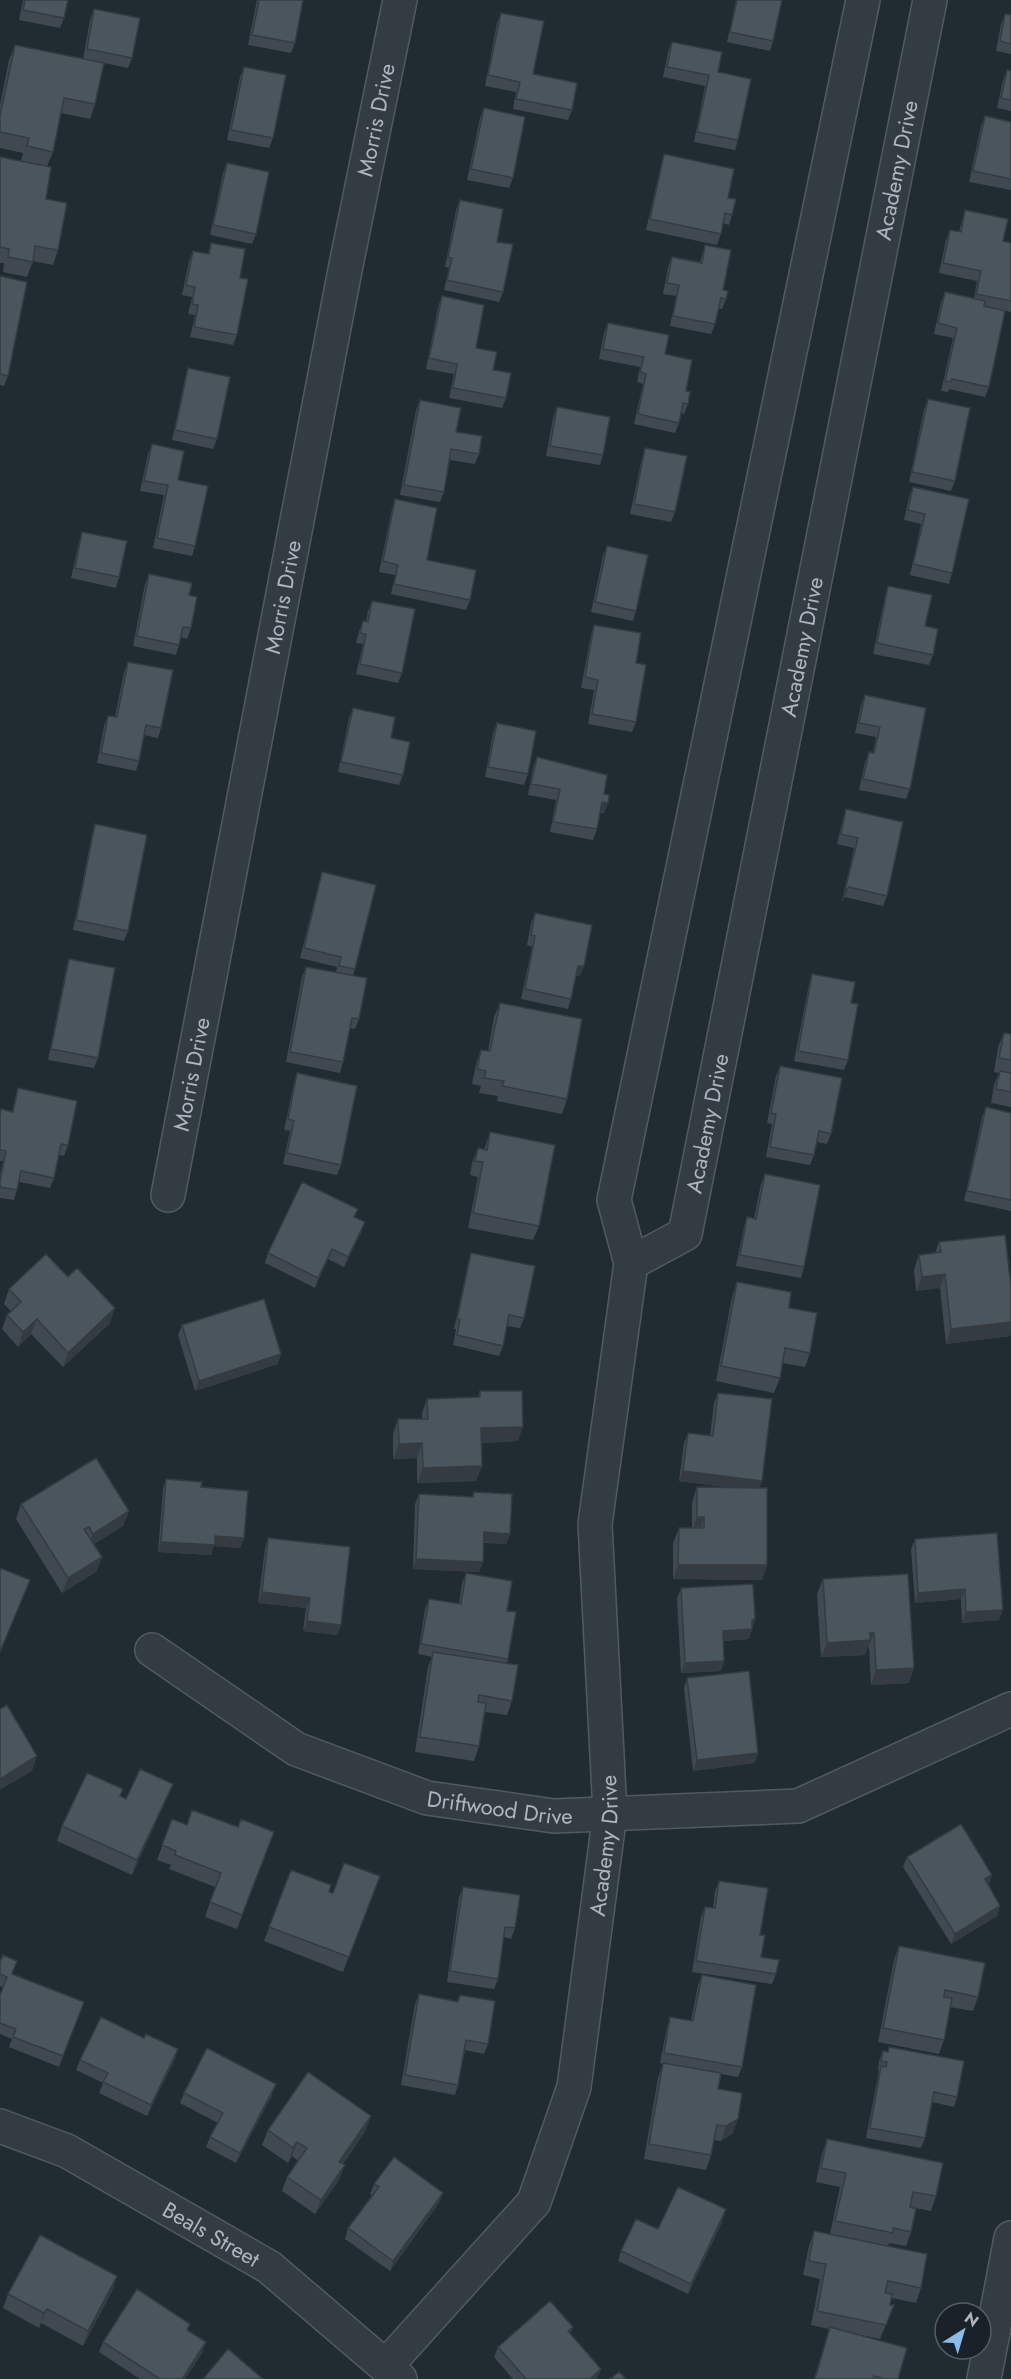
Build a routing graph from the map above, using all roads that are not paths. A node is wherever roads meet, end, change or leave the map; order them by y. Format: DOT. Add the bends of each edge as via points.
graph roads {
  1 [pos="400,0"];
  2 [pos="863,0"];
  3 [pos="930,0"];
  4 [pos="168,1195"];
  5 [pos="631,1263"];
  6 [pos="152,1650"];
  7 [pos="1011,1709"];
  8 [pos="610,1813"];
  9 [pos="0,2126"];
  10 [pos="1011,2238"];
  11 [pos="393,2372"];
  12 [pos="984,2379"];
  1 -- 4 [label="street, Morris Drive"];
  2 -- 5 [label="street, Academy Drive" via="614,1200"];
  3 -- 5 [label="street, Academy Drive" via="685,1234"];
  5 -- 8 [label="street, Academy Drive" via="595,1524"];
  6 -- 8 [label="street, Driftwood Drive" via="296,1749 427,1798 554,1816"];
  7 -- 8 [label="street, Driftwood Drive" via="798,1806"];
  8 -- 11 [label="street, Academy Drive" via="574,2086 534,2202"];
  9 -- 11 [label="street, Beals Street" via="67,2151 269,2267"];
  10 -- 12 [label="street"];
}
